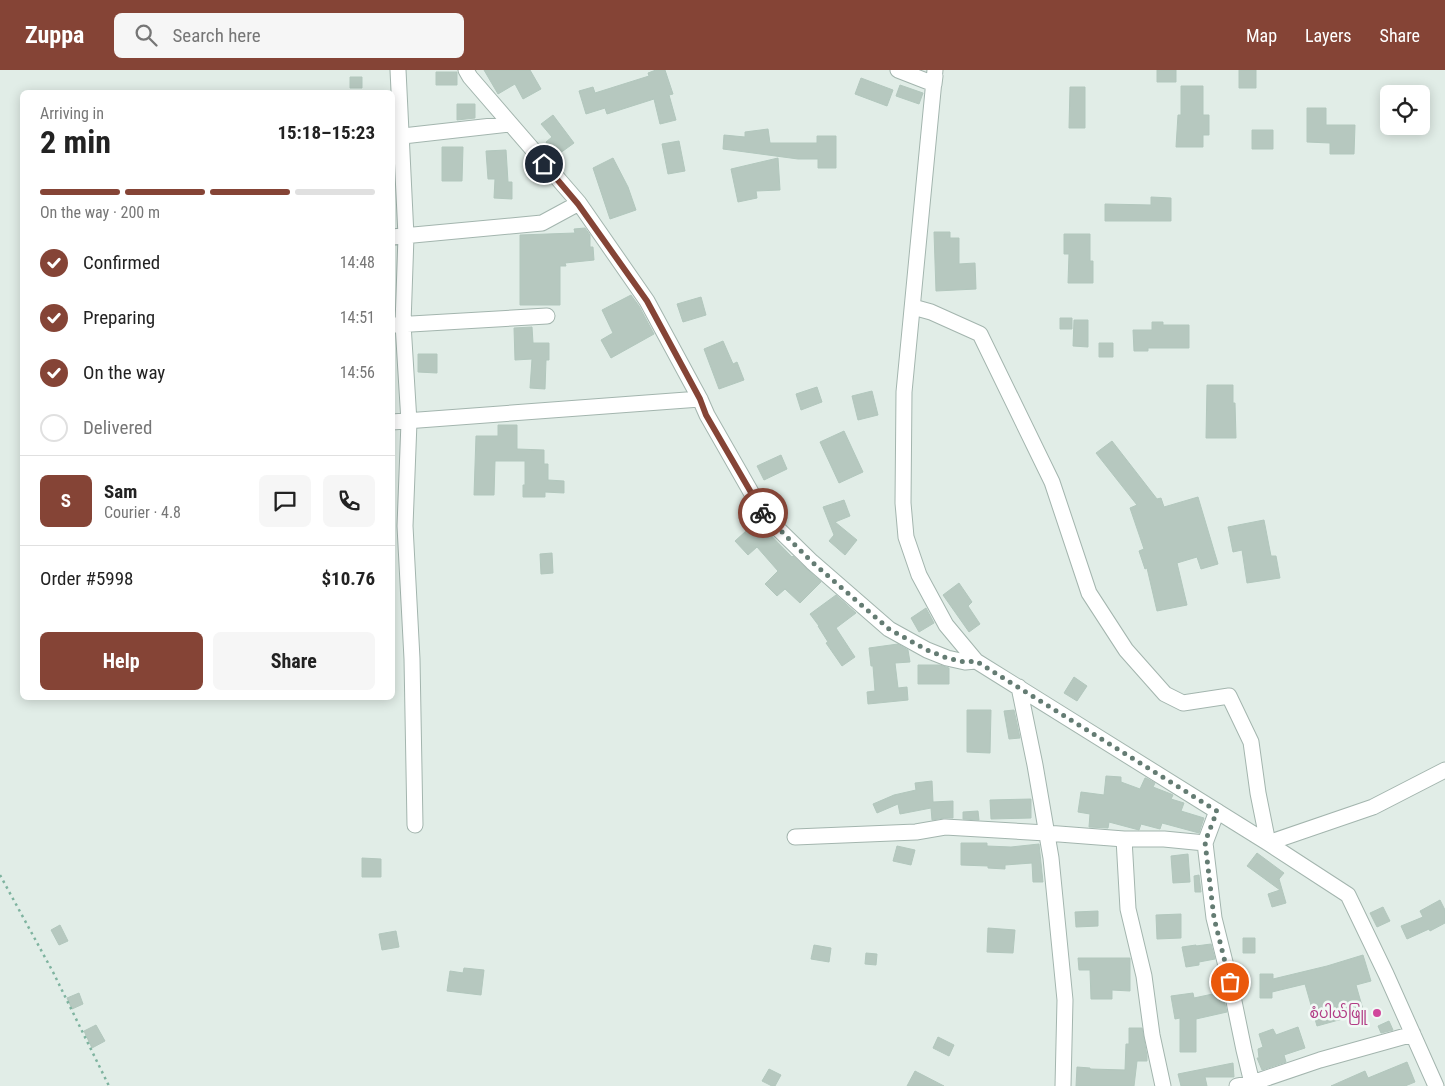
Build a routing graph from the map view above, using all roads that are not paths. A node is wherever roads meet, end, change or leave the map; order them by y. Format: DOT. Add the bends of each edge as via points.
graph roads {
  1 [pos="398,70"];
  2 [pos="466,70"];
  3 [pos="898,70"];
  4 [pos="935,75"];
  5 [pos="510,124"];
  6 [pos="397,137"];
  7 [pos="578,204"];
  8 [pos="399,236"];
  9 [pos="912,307"];
  10 [pos="547,316"];
  11 [pos="398,324"];
  12 [pos="700,399"];
  13 [pos="395,422"];
  14 [pos="409,422"];
  15 [pos="976,661"];
  16 [pos="1020,688"];
  17 [pos="1445,770"];
  18 [pos="1217,811"];
  19 [pos="415,825"];
  20 [pos="1046,833"];
  21 [pos="795,837"];
  22 [pos="1124,839"];
  23 [pos="1205,842"];
  24 [pos="1268,842"];
  25 [pos="1413,1034"];
  26 [pos="1252,1083"];
  27 [pos="1063,1086"];
  28 [pos="1163,1086"];
  29 [pos="1236,1086"];
  30 [pos="1436,1086"];
  1 -- 6 [label="street"];
  2 -- 5 [label="street"];
  3 -- 4 [label="street"];
  4 -- 9 [label="street"];
  5 -- 6 [label="street"];
  5 -- 7 [label="street"];
  6 -- 8 [label="street"];
  7 -- 8 [label="street" via="542,223"];
  7 -- 12 [label="street" via="647,301"];
  8 -- 11 [label="street"];
  9 -- 15 [label="street" via="904,392 903,503 906,537 919,576 946,625"];
  9 -- 24 [label="street" via="980,334 1052,482 1089,593 1126,650 1165,694 1183,703 1229,696 1252,742"];
  10 -- 11 [label="street"];
  11 -- 14 [label="street"];
  12 -- 14 [label="street"];
  12 -- 15 [label="street" via="764,515 812,562 889,629 947,658"];
  13 -- 14 [label="street"];
  14 -- 19 [label="street" via="405,526 412,659"];
  15 -- 16 [label="street"];
  16 -- 18 [label="street"];
  16 -- 20 [label="street"];
  17 -- 24 [label="street" via="1373,807"];
  18 -- 23 [label="street"];
  18 -- 24 [label="street"];
  20 -- 21 [label="street" via="945,827 916,832"];
  20 -- 22 [label="street"];
  20 -- 27 [label="street" via="1065,1000"];
  22 -- 23 [label="street"];
  22 -- 28 [label="street" via="1128,909 1144,976"];
  23 -- 26 [label="street" via="1214,918"];
  24 -- 25 [label="street" via="1348,895"];
  25 -- 26 [label="street"];
  25 -- 30 [label="street"];
  26 -- 29 [label="street"];
}
